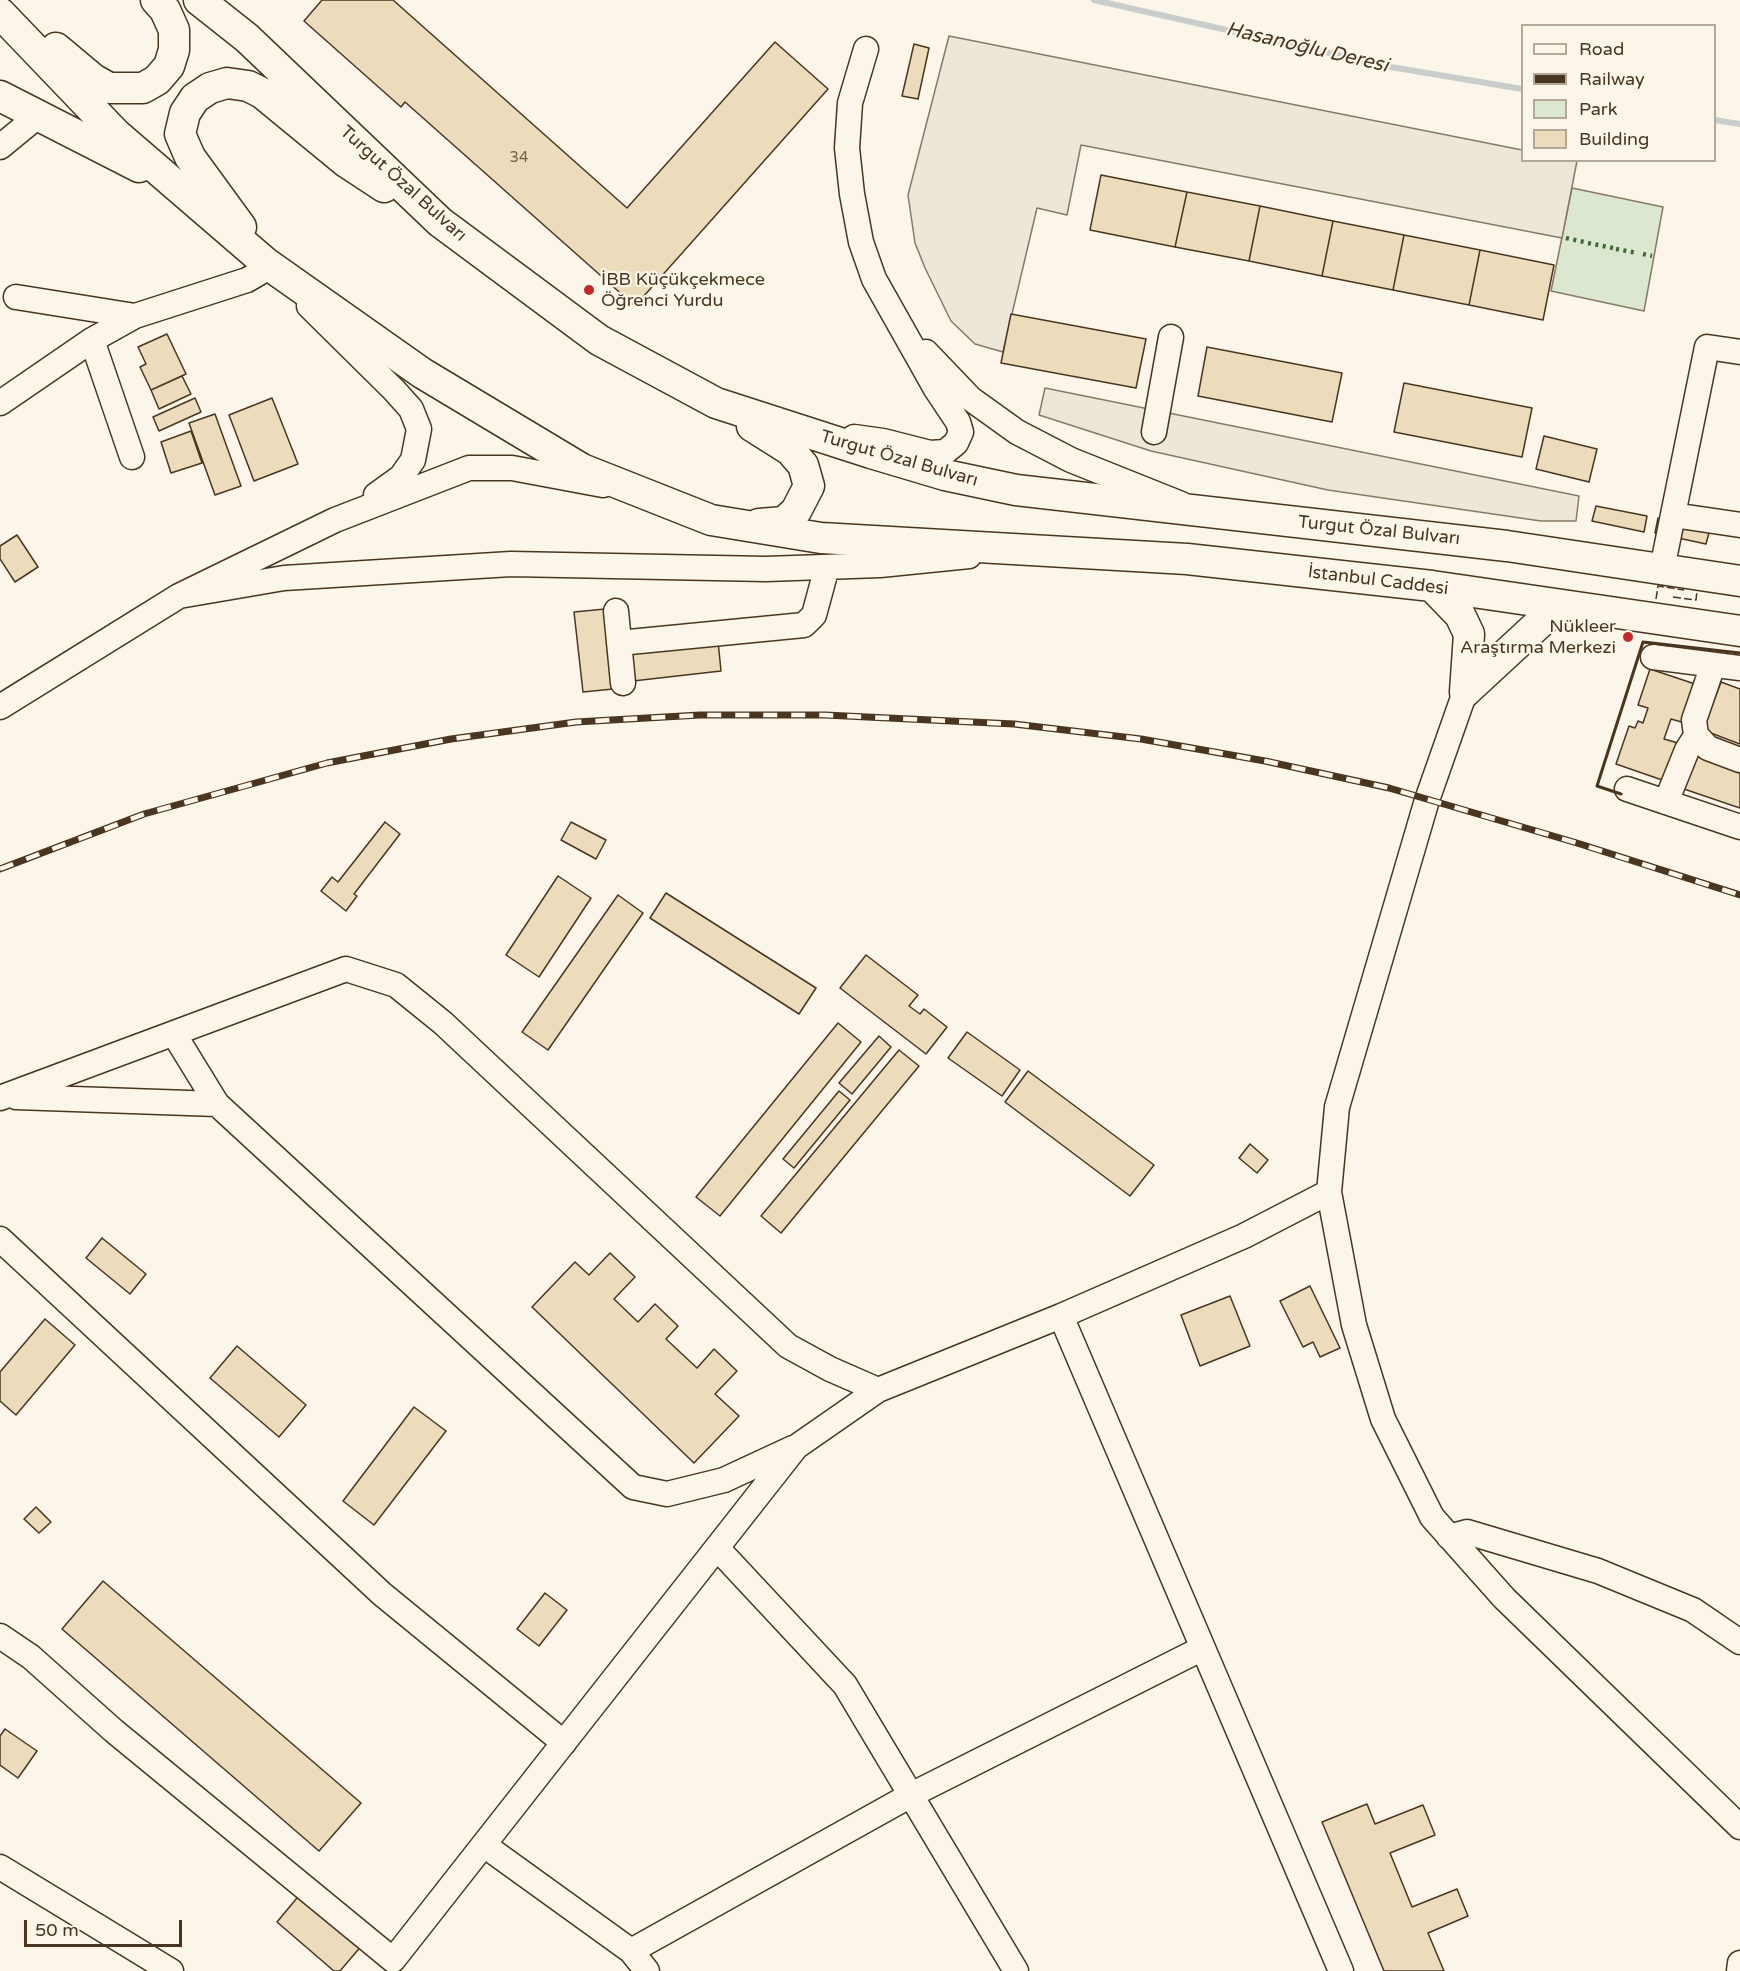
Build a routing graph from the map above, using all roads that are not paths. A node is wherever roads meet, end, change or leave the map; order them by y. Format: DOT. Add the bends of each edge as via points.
graph roads {
  1 [pos="156,0"];
  2 [pos="199,0"];
  3 [pos="0,2"];
  4 [pos="0,13"];
  5 [pos="866,49"];
  6 [pos="0,96"];
  7 [pos="39,115"];
  8 [pos="0,147"];
  9 [pos="168,180"];
  10 [pos="440,222"];
  11 [pos="266,263"];
  12 [pos="16,297"];
  13 [pos="135,316"];
  14 [pos="901,324"];
  15 [pos="1171,338"];
  16 [pos="92,340"];
  17 [pos="1740,352"];
  18 [pos="0,403"];
  19 [pos="716,403"];
  20 [pos="1154,432"];
  21 [pos="817,436"];
  22 [pos="132,457"];
  23 [pos="641,492"];
  24 [pos="1197,511"];
  25 [pos="1673,515"];
  26 [pos="335,520"];
  27 [pos="711,520"];
  28 [pos="1740,525"];
  29 [pos="1015,550"];
  30 [pos="827,567"];
  31 [pos="1662,569"];
  32 [pos="1740,581"];
  33 [pos="1432,586"];
  34 [pos="179,596"];
  35 [pos="1558,606"];
  36 [pos="616,611"];
  37 [pos="1740,631"];
  38 [pos="620,643"];
  39 [pos="1653,657"];
  40 [pos="1713,665"];
  41 [pos="1740,668"];
  42 [pos="623,683"];
  43 [pos="1465,692"];
  44 [pos="0,707"];
  45 [pos="1696,736"];
  46 [pos="1740,760"];
  47 [pos="1628,789"];
  48 [pos="1666,802"];
  49 [pos="1740,827"];
  50 [pos="174,1034"];
  51 [pos="2,1097"];
  52 [pos="217,1104"];
  53 [pos="1329,1192"];
  54 [pos="0,1239"];
  55 [pos="1061,1316"];
  56 [pos="878,1390"];
  57 [pos="796,1447"];
  58 [pos="1449,1537"];
  59 [pos="718,1549"];
  60 [pos="0,1636"];
  61 [pos="1740,1642"];
  62 [pos="1203,1648"];
  63 [pos="564,1743"];
  64 [pos="911,1795"];
  65 [pos="1740,1827"];
  66 [pos="484,1845"];
  67 [pos="0,1867"];
  68 [pos="631,1951"];
  69 [pos="1740,1963"];
  70 [pos="171,1971"];
  71 [pos="647,1971"];
  72 [pos="1016,1971"];
  73 [pos="1341,1971"];
  74 [pos="1740,1971"];
  1 -- 3 [label="main road" via="174,30 169,66 143,88 126,89 109,88 93,79"];
  2 -- 10 [label="main road, Turgut Özal Bulvarı" via="247,38"];
  4 -- 9 [label="main road" via="114,133"];
  5 -- 14 [label="street" via="850,103 847,148 852,194 861,242 874,279"];
  6 -- 7 [label="main road"];
  7 -- 8 [label="street"];
  7 -- 9 [label="main road" via="99,149"];
  9 -- 11 [label="main road"];
  10 -- 11 [label="main road" via="346,162 262,93 227,83 195,98 185,113 180,134 190,157"];
  10 -- 19 [label="main road, Turgut Özal Bulvarı" via="599,340"];
  11 -- 13 [label="street" via="247,280"];
  11 -- 23 [label="main road" via="422,373 582,469"];
  11 -- 26 [label="street" via="394,390 411,409 419,429 413,460 401,477"];
  12 -- 13 [label="street"];
  13 -- 16 [label="street"];
  14 -- 21 [label="street" via="958,422 961,432 956,443 945,452 930,453 883,441"];
  14 -- 24 [label="street" via="971,399 1017,432 1071,460"];
  15 -- 20 [label="street"];
  16 -- 18 [label="street"];
  16 -- 22 [label="street"];
  17 -- 25 [label="street" via="1707,347"];
  19 -- 21 [label="main road, Turgut Özal Bulvarı"];
  19 -- 27 [label="main road" via="790,450 803,465 809,486 795,511 783,522"];
  21 -- 24 [label="main road, Turgut Özal Bulvarı" via="945,475 1016,490"];
  23 -- 26 [label="street" via="512,468 469,468"];
  23 -- 27 [label="main road"];
  24 -- 31 [label="main road, Turgut Özal Bulvarı" via="1507,546"];
  25 -- 28 [label="street"];
  25 -- 31 [label="street"];
  26 -- 34 [label="street"];
  27 -- 29 [label="main road" via="821,538"];
  29 -- 30 [label="street"];
  29 -- 33 [label="main road, İstanbul Caddesi" via="1187,560"];
  30 -- 34 [label="street" via="511,564 284,578"];
  30 -- 38 [label="street" via="814,615 804,625"];
  31 -- 32 [label="main road, Turgut Özal Bulvarı"];
  33 -- 35 [label="main road, İstanbul Caddesi"];
  33 -- 43 [label="main road" via="1460,615 1469,634"];
  34 -- 44 [label="street"];
  35 -- 37 [label="main road, İstanbul Caddesi"];
  35 -- 43 [label="main road"];
  36 -- 38 [label="street"];
  38 -- 42 [label="street"];
  39 -- 40 [label="street"];
  40 -- 41 [label="street"];
  40 -- 45 [label="street" via="1694,720"];
  43 -- 53 [label="street" via="1427,800 1337,1107"];
  45 -- 46 [label="street" via="1708,748"];
  45 -- 48 [label="street"];
  47 -- 48 [label="street"];
  48 -- 49 [label="street"];
  50 -- 51 [label="street"];
  50 -- 52 [label="street"];
  50 -- 56 [label="street" via="346,969 396,985 443,1023 788,1347"];
  51 -- 52 [label="street"];
  52 -- 57 [label="street" via="633,1487 667,1494 724,1480"];
  53 -- 55 [label="street" via="1244,1236"];
  53 -- 58 [label="street" via="1354,1325 1383,1419 1432,1517"];
  54 -- 63 [label="street" via="382,1594"];
  55 -- 56 [label="street"];
  55 -- 62 [label="street"];
  56 -- 57 [label="street"];
  57 -- 59 [label="street"];
  58 -- 61 [label="street" via="1467,1532 1598,1571 1693,1610"];
  58 -- 65 [label="street" via="1504,1598"];
  59 -- 63 [label="street"];
  59 -- 64 [label="street" via="845,1685"];
  60 -- 66 [label="street" via="31,1657 114,1731 393,1960"];
  62 -- 64 [label="street"];
  62 -- 73 [label="street"];
  63 -- 66 [label="street"];
  64 -- 68 [label="street"];
  64 -- 72 [label="street"];
  66 -- 68 [label="street"];
  67 -- 70 [label="street"];
  68 -- 71 [label="street"];
  69 -- 74 [label="street"];
}
